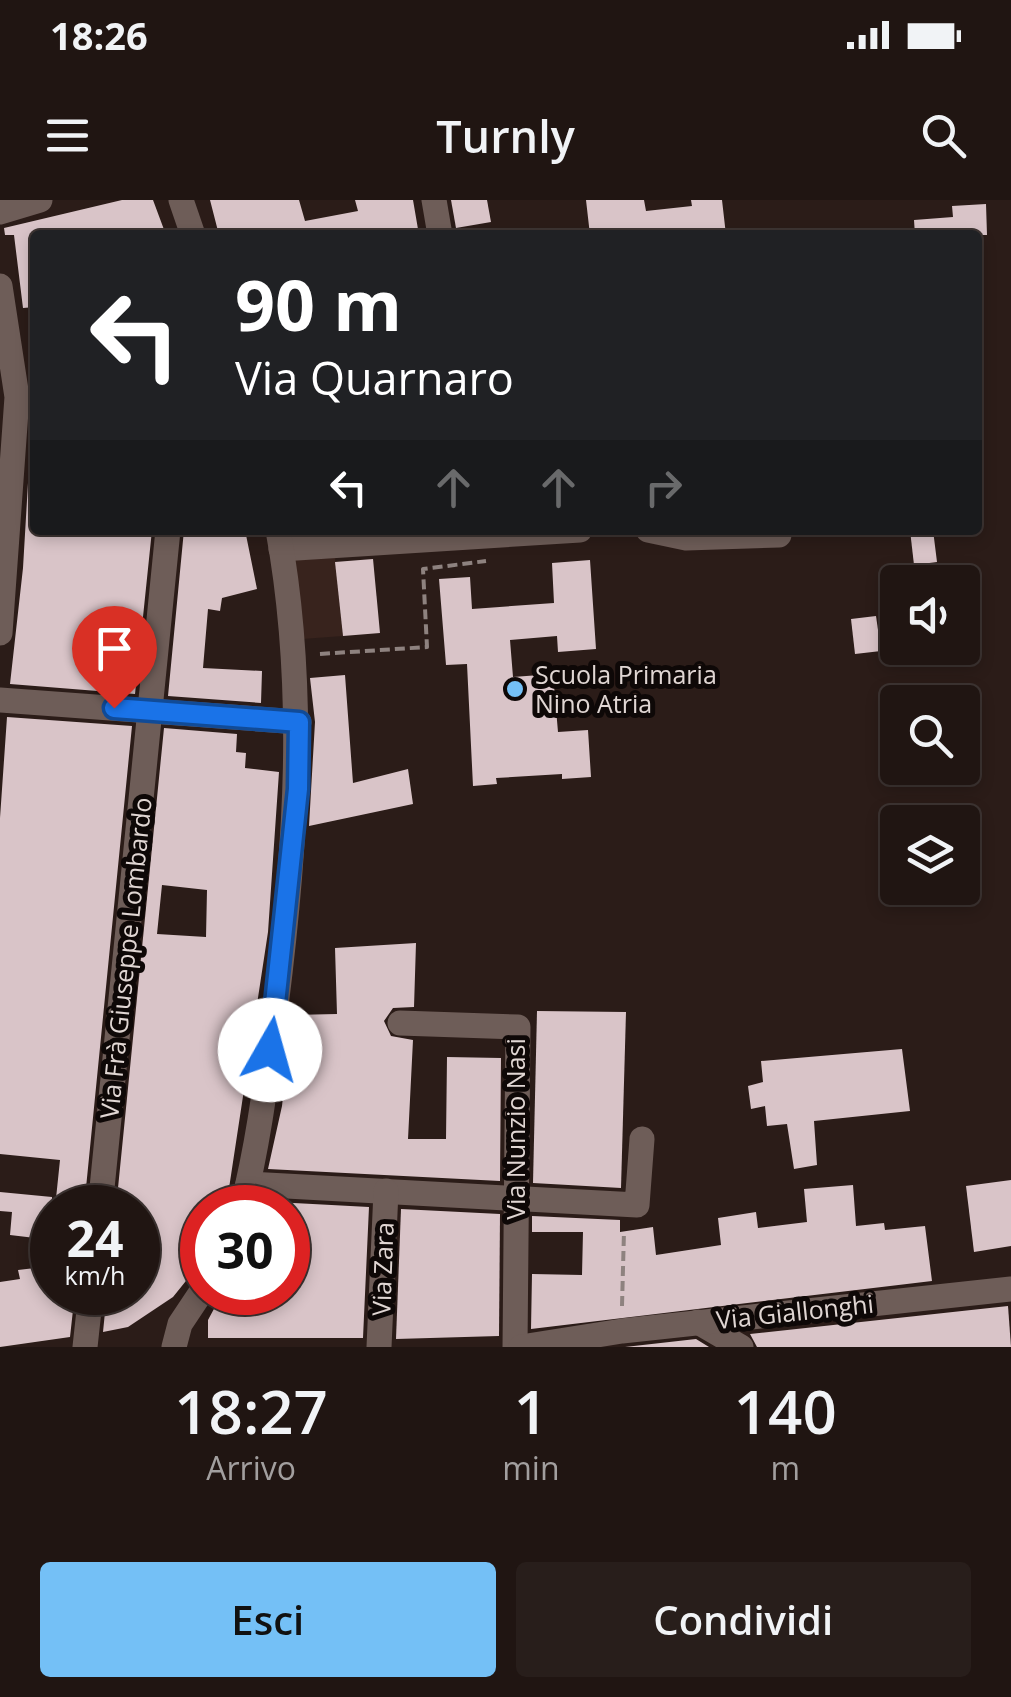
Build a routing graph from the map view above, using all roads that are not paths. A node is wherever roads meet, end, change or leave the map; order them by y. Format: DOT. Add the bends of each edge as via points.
graph roads {
  1 [pos="40,200"];
  2 [pos="181,200"];
  3 [pos="434,200"];
  4 [pos="0,212"];
  5 [pos="191,230"];
  6 [pos="439,230"];
  7 [pos="0,286"];
  8 [pos="17,396"];
  9 [pos="168,535"];
  10 [pos="449,535"];
  11 [pos="672,535"];
  12 [pos="755,535"];
  13 [pos="280,539"];
  14 [pos="0,633"];
  15 [pos="0,700"];
  16 [pos="152,711"];
  17 [pos="299,722"];
  18 [pos="400,1024"];
  19 [pos="642,1139"];
  20 [pos="102,1185"];
  21 [pos="247,1185"];
  22 [pos="386,1191"];
  23 [pos="310,1194"];
  24 [pos="516,1198"];
  25 [pos="1011,1289"];
  26 [pos="88,1315"];
  27 [pos="186,1315"];
  28 [pos="698,1322"];
  29 [pos="85,1347"];
  30 [pos="174,1347"];
  31 [pos="380,1347"];
  32 [pos="518,1347"];
  33 [pos="740,1347"];
  1 -- 4 [label="street"];
  2 -- 5 [label="street"];
  3 -- 6 [label="street"];
  7 -- 8 [label="street"];
  8 -- 14 [label="street"];
  9 -- 16 [label="street, Via Frà Giuseppe Lombardo"];
  10 -- 13 [label="street"];
  11 -- 12 [label="street"];
  13 -- 17 [label="street"];
  15 -- 16 [label="street"];
  16 -- 17 [label="street"];
  16 -- 20 [label="street, Via Frà Giuseppe Lombardo"];
  17 -- 21 [label="street" via="283,950"];
  18 -- 24 [label="street, Via Nunzio Nasi" via="518,1027"];
  19 -- 24 [label="street" via="637,1204"];
  22 -- 23 [label="street"];
  22 -- 24 [label="street"];
  22 -- 31 [label="street, Via Zara"];
  24 -- 32 [label="street, Via Nunzio Nasi"];
  25 -- 28 [label="street, Via Giallonghi"];
  26 -- 29 [label="street"];
  27 -- 30 [label="street"];
  28 -- 32 [label="street, Via Giallonghi"];
  28 -- 33 [label="street"];
}
